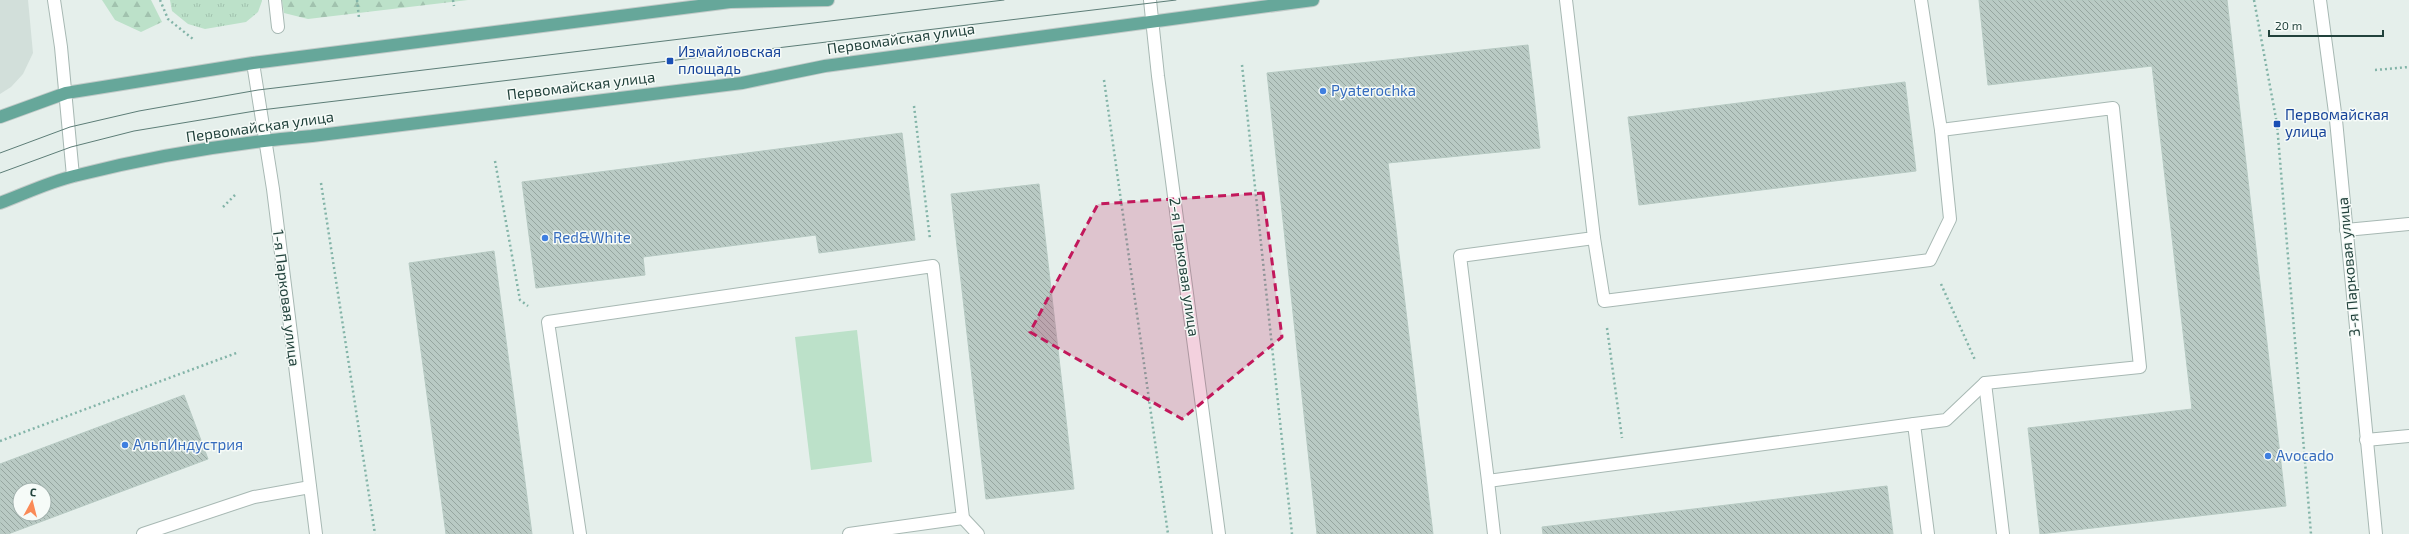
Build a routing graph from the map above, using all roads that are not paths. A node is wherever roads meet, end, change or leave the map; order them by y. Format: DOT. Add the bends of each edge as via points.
graph roads {
  1 [pos="54,0"];
  2 [pos="275,0"];
  3 [pos="828,0"];
  4 [pos="1150,0"];
  5 [pos="1313,0"];
  6 [pos="1566,0"];
  7 [pos="1921,0"];
  8 [pos="2320,0"];
  9 [pos="1152,21"];
  10 [pos="278,27"];
  11 [pos="253,63"];
  12 [pos="66,93"];
  13 [pos="0,117"];
  14 [pos="1941,130"];
  15 [pos="265,140"];
  16 [pos="73,176"];
  17 [pos="0,203"];
  18 [pos="2409,224"];
  19 [pos="2346,230"];
  20 [pos="1594,238"];
  21 [pos="1985,383"];
  22 [pos="1914,424"];
  23 [pos="2409,436"];
  24 [pos="2366,440"];
  25 [pos="1488,481"];
  26 [pos="310,487"];
  27 [pos="963,518"];
  28 [pos="143,534"];
  29 [pos="316,534"];
  30 [pos="580,534"];
  31 [pos="849,534"];
  32 [pos="978,534"];
  33 [pos="1219,534"];
  34 [pos="1494,534"];
  35 [pos="1928,534"];
  36 [pos="2004,534"];
  37 [pos="2376,534"];
  1 -- 12 [label="street"];
  2 -- 10 [label="street"];
  3 -- 11 [label="main road" via="730,2"];
  4 -- 9 [label="street, 2-я Парковая улица"];
  5 -- 9 [label="main road, Первомайская улица"];
  6 -- 20 [label="street"];
  7 -- 14 [label="street"];
  8 -- 19 [label="street, 3-я Парковая улица" via="2336,120"];
  9 -- 15 [label="main road, Первомайская улица" via="825,66 742,82"];
  9 -- 33 [label="street, 2-я Парковая улица"];
  11 -- 12 [label="main road"];
  11 -- 15 [label="street, 1-я Парковая улица"];
  12 -- 13 [label="main road"];
  12 -- 16 [label="street"];
  14 -- 20 [label="street" via="1950,219 1930,260 1604,301"];
  14 -- 21 [label="street" via="2113,108 2140,366"];
  15 -- 16 [label="main road, Первомайская улица"];
  15 -- 26 [label="street, 1-я Парковая улица"];
  16 -- 17 [label="main road, Первомайская улица"];
  18 -- 19 [label="street"];
  19 -- 24 [label="street, 3-я Парковая улица"];
  20 -- 25 [label="street" via="1460,256"];
  21 -- 22 [label="street" via="1946,420"];
  21 -- 36 [label="street"];
  22 -- 25 [label="street"];
  22 -- 35 [label="street"];
  23 -- 24 [label="street"];
  24 -- 37 [label="street, 3-я Парковая улица"];
  25 -- 34 [label="street"];
  26 -- 28 [label="street" via="254,497"];
  26 -- 29 [label="street, 1-я Парковая улица"];
  27 -- 30 [label="street" via="933,266 548,322"];
  27 -- 31 [label="street"];
  27 -- 32 [label="street"];
}
